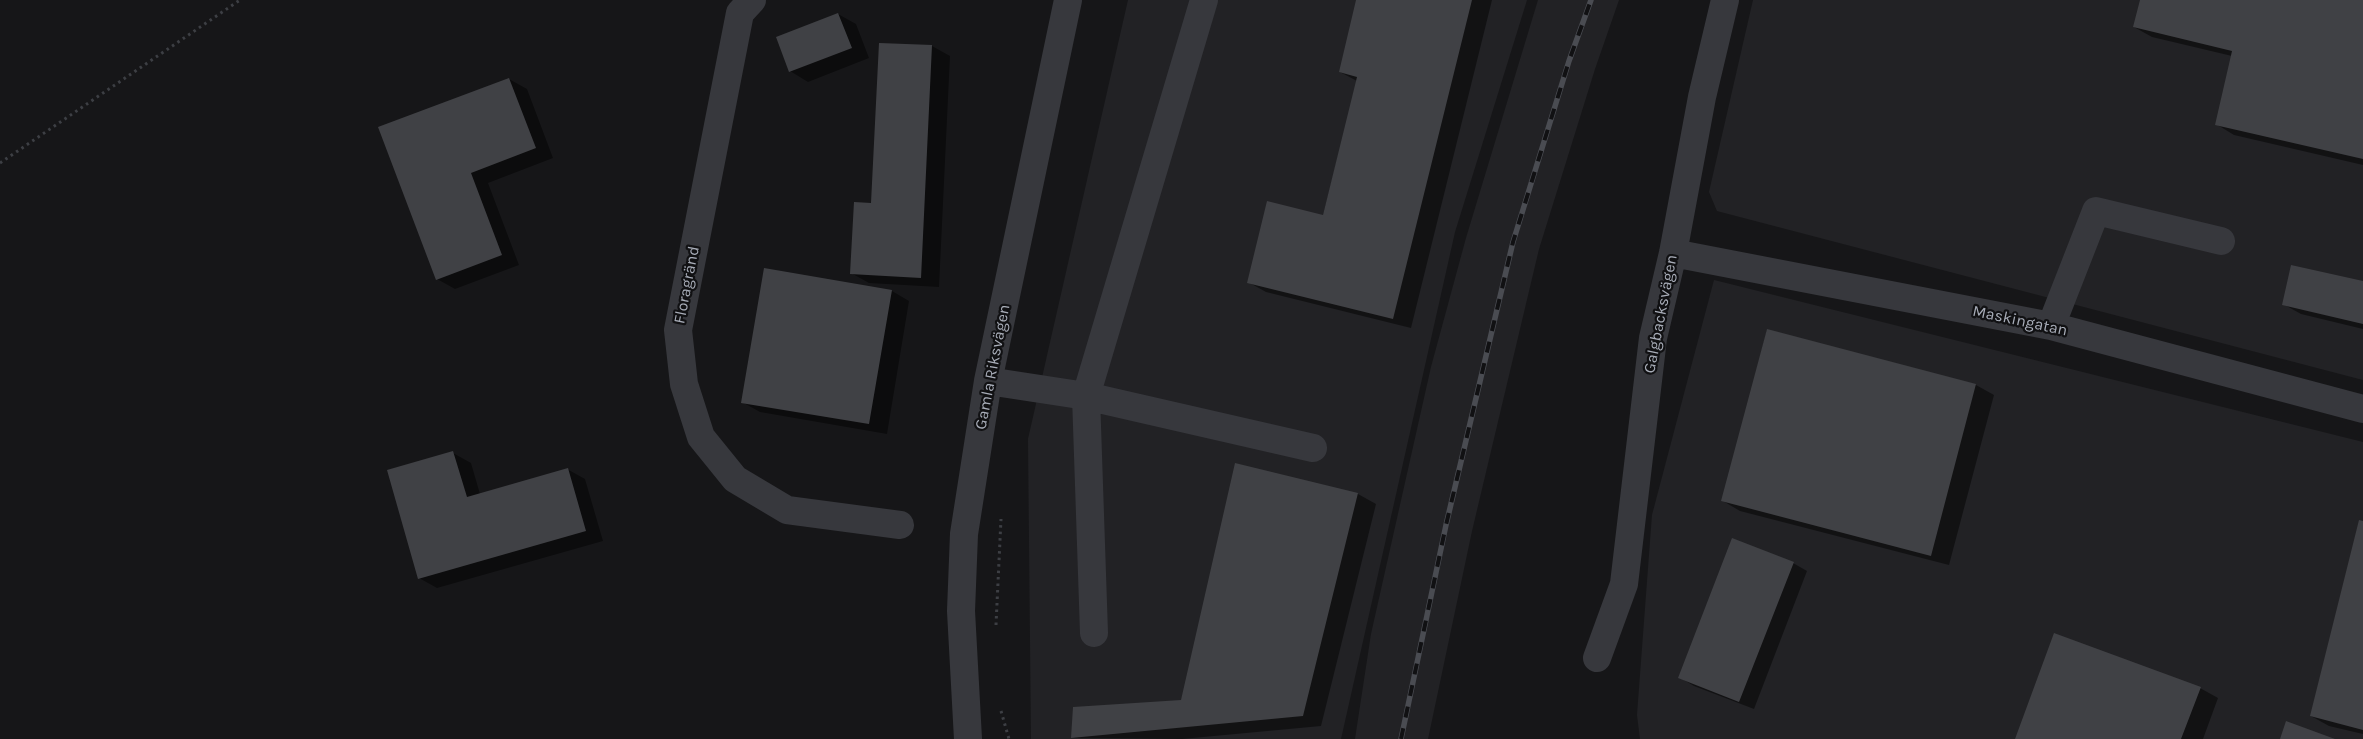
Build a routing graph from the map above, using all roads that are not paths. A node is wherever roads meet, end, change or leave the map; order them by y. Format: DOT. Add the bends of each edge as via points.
graph roads {
  1 [pos="752,0"];
  2 [pos="1068,0"];
  3 [pos="1204,0"];
  4 [pos="1725,0"];
  5 [pos="2221,241"];
  6 [pos="1672,253"];
  7 [pos="2051,326"];
  8 [pos="988,381"];
  9 [pos="1086,396"];
  10 [pos="2363,409"];
  11 [pos="1313,448"];
  12 [pos="900,526"];
  13 [pos="1094,633"];
  14 [pos="1598,658"];
  15 [pos="968,739"];
  1 -- 12 [label="street, Floragränd" via="740,13 678,330 684,384 701,437 735,479 787,510"];
  2 -- 8 [label="street, Gamla Riksvägen"];
  3 -- 9 [label="street"];
  4 -- 6 [label="street, Galgbacksvägen" via="1702,97"];
  5 -- 7 [label="street" via="2096,210"];
  6 -- 7 [label="street, Maskingatan"];
  6 -- 14 [label="street, Galgbacksvägen" via="1653,338 1624,584"];
  7 -- 10 [label="street, Maskingatan"];
  8 -- 9 [label="street"];
  8 -- 15 [label="street, Gamla Riksvägen" via="964,534 961,611"];
  9 -- 11 [label="street"];
  9 -- 13 [label="street"];
}
